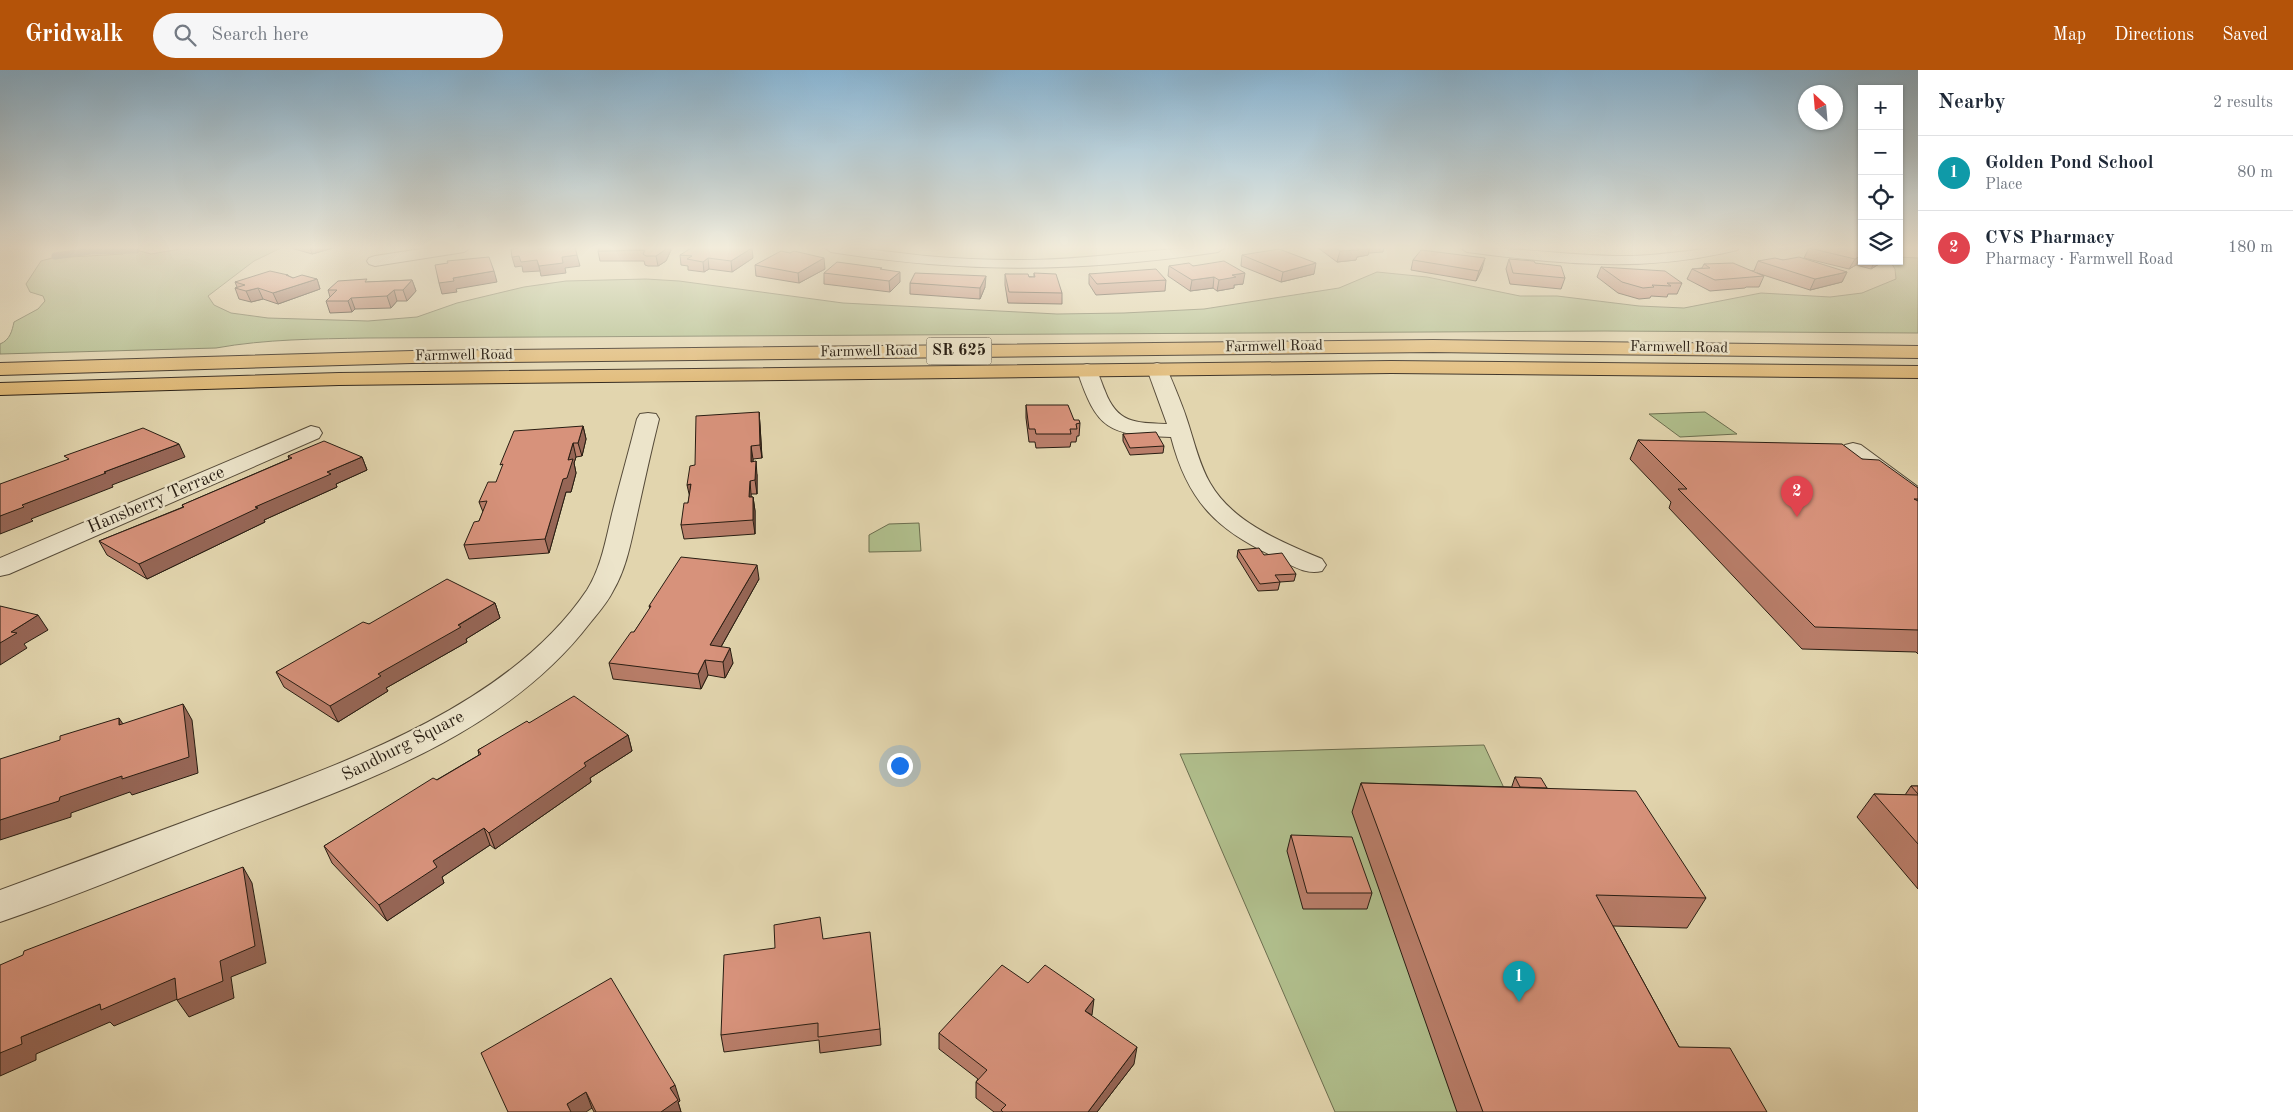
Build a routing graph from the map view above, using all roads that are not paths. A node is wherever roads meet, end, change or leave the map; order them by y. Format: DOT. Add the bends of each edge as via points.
graph roads {
  1 [pos="1918,352"];
  2 [pos="0,369"];
  3 [pos="1157,369"];
  4 [pos="1087,370"];
  5 [pos="1918,372"];
  6 [pos="0,388"];
  7 [pos="648,418"];
  8 [pos="1180,431"];
  9 [pos="311,433"];
  10 [pos="1853,450"];
  11 [pos="1918,498"];
  12 [pos="1313,565"];
  13 [pos="0,568"];
  14 [pos="0,906"];
  1 -- 2 [label="main road, Farmwell Road / SR 625" via="1423,346 412,357"];
  3 -- 4 [label="main road, Farmwell Road / SR 625"];
  3 -- 5 [label="main road, Farmwell Road / SR 625" via="1501,366"];
  3 -- 8 [label="street"];
  4 -- 6 [label="main road, Farmwell Road / SR 625" via="339,379"];
  4 -- 8 [label="street" via="1106,416 1140,429"];
  7 -- 14 [label="street, Sandburg Square" via="611,570 580,618 557,644 495,695 416,743 341,778"];
  8 -- 12 [label="street" via="1192,471 1210,501 1249,533"];
  9 -- 13 [label="street, Hansberry Terrace"];
  10 -- 11 [label="street"];
}
